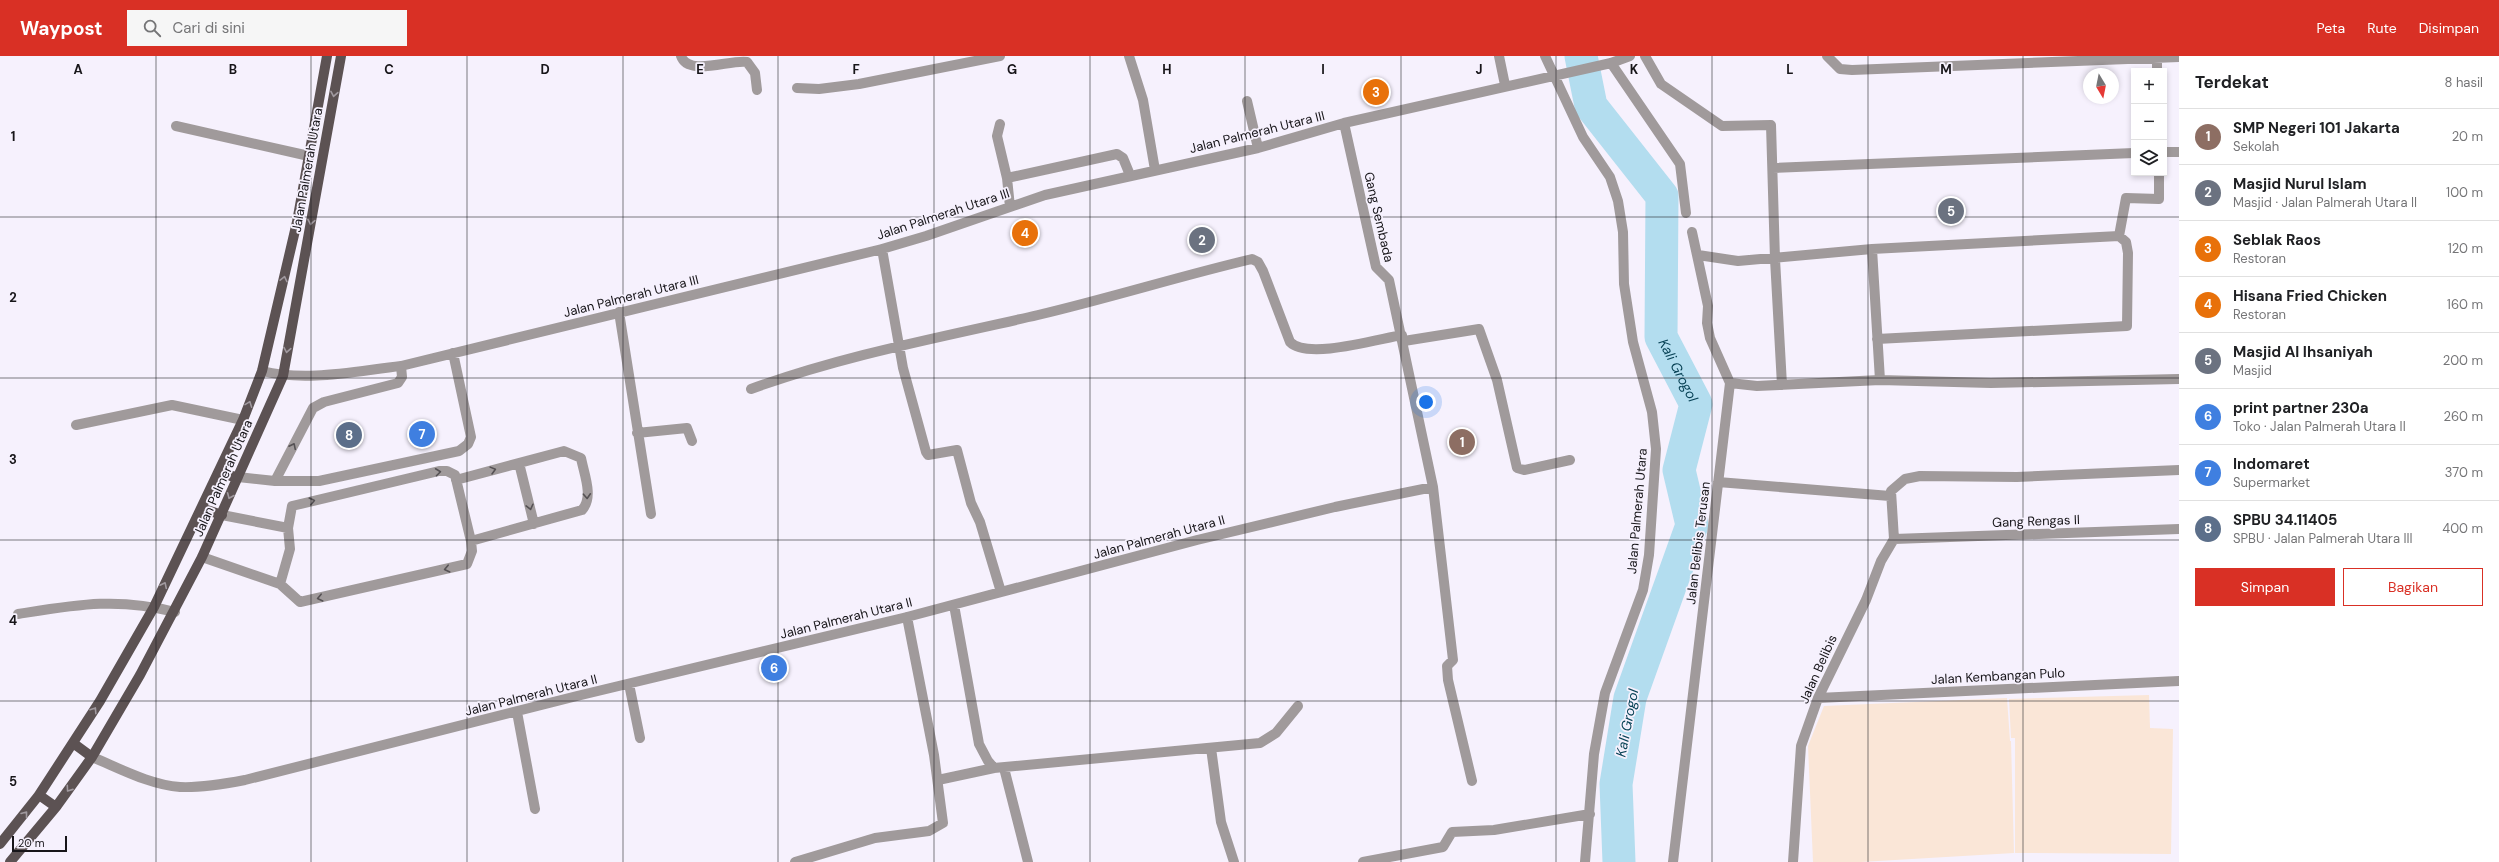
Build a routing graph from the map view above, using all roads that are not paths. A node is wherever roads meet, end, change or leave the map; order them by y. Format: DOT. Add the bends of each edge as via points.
graph roads {
  1 [pos="327,56"];
  2 [pos="341,56"];
  3 [pos="681,56"];
  4 [pos="1000,56"];
  5 [pos="1129,56"];
  6 [pos="1499,56"];
  7 [pos="1545,56"];
  8 [pos="1630,56"];
  9 [pos="1645,56"];
  10 [pos="1827,56"];
  11 [pos="2179,57"];
  12 [pos="2157,58"];
  13 [pos="962,60"];
  14 [pos="1611,63"];
  15 [pos="2157,68"];
  16 [pos="1554,75"];
  17 [pos="1505,85"];
  18 [pos="797,88"];
  19 [pos="757,90"];
  20 [pos="1247,100"];
  21 [pos="1344,123"];
  22 [pos="1000,124"];
  23 [pos="176,126"];
  24 [pos="1258,148"];
  25 [pos="2167,152"];
  26 [pos="2179,152"];
  27 [pos="2131,153"];
  28 [pos="308,161"];
  29 [pos="321,167"];
  30 [pos="1773,168"];
  31 [pos="1155,170"];
  32 [pos="1130,175"];
  33 [pos="2159,176"];
  34 [pos="1006,178"];
  35 [pos="1010,207"];
  36 [pos="1686,213"];
  37 [pos="1692,232"];
  38 [pos="2119,236"];
  39 [pos="882,248"];
  40 [pos="1872,249"];
  41 [pos="1698,255"];
  42 [pos="1775,259"];
  43 [pos="620,312"];
  44 [pos="1403,338"];
  45 [pos="1877,339"];
  46 [pos="899,346"];
  47 [pos="453,353"];
  48 [pos="401,366"];
  49 [pos="262,371"];
  50 [pos="283,376"];
  51 [pos="2179,379"];
  52 [pos="1880,380"];
  53 [pos="1730,383"];
  54 [pos="1782,385"];
  55 [pos="751,389"];
  56 [pos="243,420"];
  57 [pos="76,425"];
  58 [pos="637,433"];
  59 [pos="692,441"];
  60 [pos="1570,460"];
  61 [pos="519,463"];
  62 [pos="2179,470"];
  63 [pos="218,474"];
  64 [pos="238,477"];
  65 [pos="456,480"];
  66 [pos="276,481"];
  67 [pos="1718,482"];
  68 [pos="1433,487"];
  69 [pos="1890,496"];
  70 [pos="201,508"];
  71 [pos="651,514"];
  72 [pos="222,515"];
  73 [pos="534,524"];
  74 [pos="288,528"];
  75 [pos="2179,529"];
  76 [pos="1894,539"];
  77 [pos="472,541"];
  78 [pos="202,557"];
  79 [pos="280,584"];
  80 [pos="1001,592"];
  81 [pos="954,604"];
  82 [pos="154,607"];
  83 [pos="175,612"];
  84 [pos="18,614"];
  85 [pos="907,617"];
  86 [pos="2179,681"];
  87 [pos="629,684"];
  88 [pos="1818,698"];
  89 [pos="1298,706"];
  90 [pos="517,712"];
  91 [pos="640,738"];
  92 [pos="73,743"];
  93 [pos="1211,748"];
  94 [pos="92,757"];
  95 [pos="999,768"];
  96 [pos="938,780"];
  97 [pos="1472,781"];
  98 [pos="39,795"];
  99 [pos="56,807"];
  100 [pos="535,809"];
  101 [pos="1590,814"];
  102 [pos="0,844"];
  103 [pos="10,862"];
  104 [pos="795,862"];
  105 [pos="1028,862"];
  106 [pos="1234,862"];
  107 [pos="1363,862"];
  108 [pos="1585,862"];
  109 [pos="1673,862"];
  110 [pos="1792,862"];
  1 -- 28 [label="main road, Jalan Palmerah Utara"];
  2 -- 29 [label="main road, Jalan Palmerah Utara, one-way"];
  3 -- 19 [label="street" via="684,61 699,67 738,60 747,62 755,74"];
  4 -- 13 [label="street"];
  5 -- 31 [label="street" via="1143,100"];
  6 -- 17 [label="street"];
  7 -- 16 [label="street, Jalan Palmerah Utara"];
  8 -- 14 [label="street, Jalan Palmerah Utara III"];
  9 -- 30 [label="street" via="1661,84 1722,126 1771,125"];
  10 -- 12 [label="street" via="1840,69 1852,70"];
  11 -- 12 [label="street"];
  12 -- 15 [label="street"];
  13 -- 18 [label="street" via="859,84 819,89"];
  14 -- 16 [label="street, Jalan Palmerah Utara III"];
  14 -- 36 [label="street" via="1680,164"];
  16 -- 17 [label="street, Jalan Palmerah Utara III"];
  16 -- 101 [label="street, Jalan Palmerah Utara" via="1583,137 1610,177 1618,201 1623,232 1625,291 1633,342 1652,412 1656,449 1649,555 1643,590 1606,693 1594,754"];
  17 -- 21 [label="street, Jalan Palmerah Utara III"];
  20 -- 24 [label="street"];
  21 -- 24 [label="street, Jalan Palmerah Utara III"];
  21 -- 44 [label="street, Gang Sembada" via="1376,267 1389,280"];
  22 -- 34 [label="street" via="997,136"];
  23 -- 28 [label="street"];
  24 -- 31 [label="street, Jalan Palmerah Utara III"];
  25 -- 26 [label="street"];
  27 -- 30 [label="street"];
  28 -- 29 [label="main road"];
  49 -- 28 [label="main road, Jalan Palmerah Utara, one-way" via="297,222"];
  29 -- 50 [label="main road, Jalan Palmerah Utara, one-way"];
  30 -- 42 [label="street"];
  31 -- 32 [label="street, Jalan Palmerah Utara III"];
  32 -- 34 [label="street" via="1123,158 1117,154"];
  32 -- 35 [label="street, Jalan Palmerah Utara III" via="1045,195"];
  33 -- 38 [label="street" via="2159,199 2126,198"];
  34 -- 35 [label="street"];
  35 -- 39 [label="street, Jalan Palmerah Utara III"];
  37 -- 41 [label="street"];
  38 -- 40 [label="street"];
  38 -- 45 [label="street" via="2126,242 2128,253 2127,326"];
  39 -- 43 [label="street, Jalan Palmerah Utara III"];
  39 -- 46 [label="street"];
  40 -- 42 [label="street"];
  40 -- 45 [label="street"];
  41 -- 42 [label="street" via="1738,261"];
  41 -- 53 [label="street" via="1708,306 1707,323 1710,338"];
  42 -- 54 [label="street"];
  43 -- 47 [label="street, Jalan Palmerah Utara III"];
  43 -- 58 [label="street"];
  44 -- 46 [label="street" via="1315,351 1294,347 1258,262 1252,259 1175,277 1107,298"];
  44 -- 60 [label="street" via="1479,329 1497,380 1517,468 1524,470"];
  44 -- 68 [label="street"];
  45 -- 52 [label="street"];
  46 -- 55 [label="street" via="792,375"];
  46 -- 80 [label="street" via="926,452 928,455 957,450 971,503 980,522"];
  47 -- 48 [label="street, Jalan Palmerah Utara III"];
  47 -- 66 [label="street" via="471,437 468,444 458,451 319,481"];
  48 -- 50 [label="street, Jalan Palmerah Utara III"];
  66 -- 48 [label="street, one-way" via="313,408 324,402 398,383 402,377"];
  49 -- 50 [label="street, Jalan Palmerah Utara III"];
  56 -- 49 [label="main road, Jalan Palmerah Utara, one-way"];
  50 -- 64 [label="main road, Jalan Palmerah Utara"];
  51 -- 52 [label="street" via="1991,383"];
  52 -- 54 [label="street"];
  53 -- 54 [label="street"];
  53 -- 67 [label="street, Jalan Belibis Terusan"];
  56 -- 57 [label="street" via="172,405"];
  56 -- 63 [label="main road, Jalan Palmerah Utara"];
  58 -- 59 [label="street" via="687,428"];
  58 -- 71 [label="street"];
  65 -- 61 [label="street, one-way"];
  61 -- 73 [label="street, one-way"];
  61 -- 73 [label="street, one-way" via="564,451 581,458 588,504 582,510"];
  62 -- 69 [label="street" via="2018,477 1920,476 1900,482 1891,491"];
  63 -- 64 [label="main road"];
  63 -- 70 [label="main road, Jalan Palmerah Utara"];
  64 -- 66 [label="street"];
  64 -- 72 [label="main road, Jalan Palmerah Utara, one-way"];
  74 -- 65 [label="street, one-way" via="292,506 439,471 447,471 454,475"];
  65 -- 77 [label="street"];
  67 -- 69 [label="street"];
  67 -- 109 [label="street, Jalan Belibis Terusan"];
  68 -- 80 [label="street, Jalan Palmerah Utara II" via="1197,540"];
  68 -- 97 [label="street" via="1453,660 1447,666 1448,680"];
  69 -- 76 [label="street"];
  70 -- 72 [label="main road"];
  82 -- 70 [label="main road, Jalan Palmerah Utara, one-way"];
  72 -- 74 [label="street"];
  72 -- 78 [label="main road, Jalan Palmerah Utara"];
  73 -- 77 [label="street"];
  74 -- 79 [label="street" via="290,549"];
  75 -- 76 [label="street, Gang Rengas II"];
  76 -- 88 [label="street, Jalan Belibis" via="1881,560 1866,600"];
  77 -- 79 [label="street, one-way" via="472,551 467,564 300,602"];
  78 -- 79 [label="street"];
  78 -- 83 [label="main road, Jalan Palmerah Utara"];
  80 -- 81 [label="street, Jalan Palmerah Utara II"];
  81 -- 85 [label="street, Jalan Palmerah Utara II"];
  81 -- 95 [label="street" via="979,744 988,761"];
  82 -- 83 [label="street"];
  82 -- 84 [label="street" via="122,603 88,603"];
  92 -- 82 [label="main road, Jalan Palmerah Utara, one-way"];
  83 -- 94 [label="main road, Jalan Palmerah Utara"];
  85 -- 87 [label="street, Jalan Palmerah Utara II"];
  85 -- 96 [label="street"];
  86 -- 88 [label="street, Jalan Kembangan Pulo"];
  87 -- 90 [label="street, Jalan Palmerah Utara II"];
  87 -- 91 [label="street"];
  88 -- 110 [label="street, Jalan Belibis" via="1802,746"];
  89 -- 93 [label="street" via="1276,733 1260,743"];
  90 -- 94 [label="street, Jalan Palmerah Utara II" via="223,784 180,787 163,784"];
  90 -- 100 [label="street"];
  92 -- 94 [label="main road"];
  92 -- 98 [label="main road, Jalan Palmerah Utara"];
  93 -- 95 [label="street"];
  93 -- 106 [label="street" via="1221,822"];
  94 -- 99 [label="main road, Jalan Palmerah Utara, one-way"];
  95 -- 96 [label="street"];
  95 -- 105 [label="street"];
  96 -- 104 [label="street" via="945,819 936,829 875,838"];
  98 -- 99 [label="main road"];
  102 -- 98 [label="main road, Jalan Palmerah Utara, one-way"];
  99 -- 103 [label="main road, Jalan Palmerah Utara"];
  101 -- 107 [label="street" via="1494,830 1452,832 1442,847"];
  101 -- 108 [label="street, Jalan Palmerah Utara"];
}
